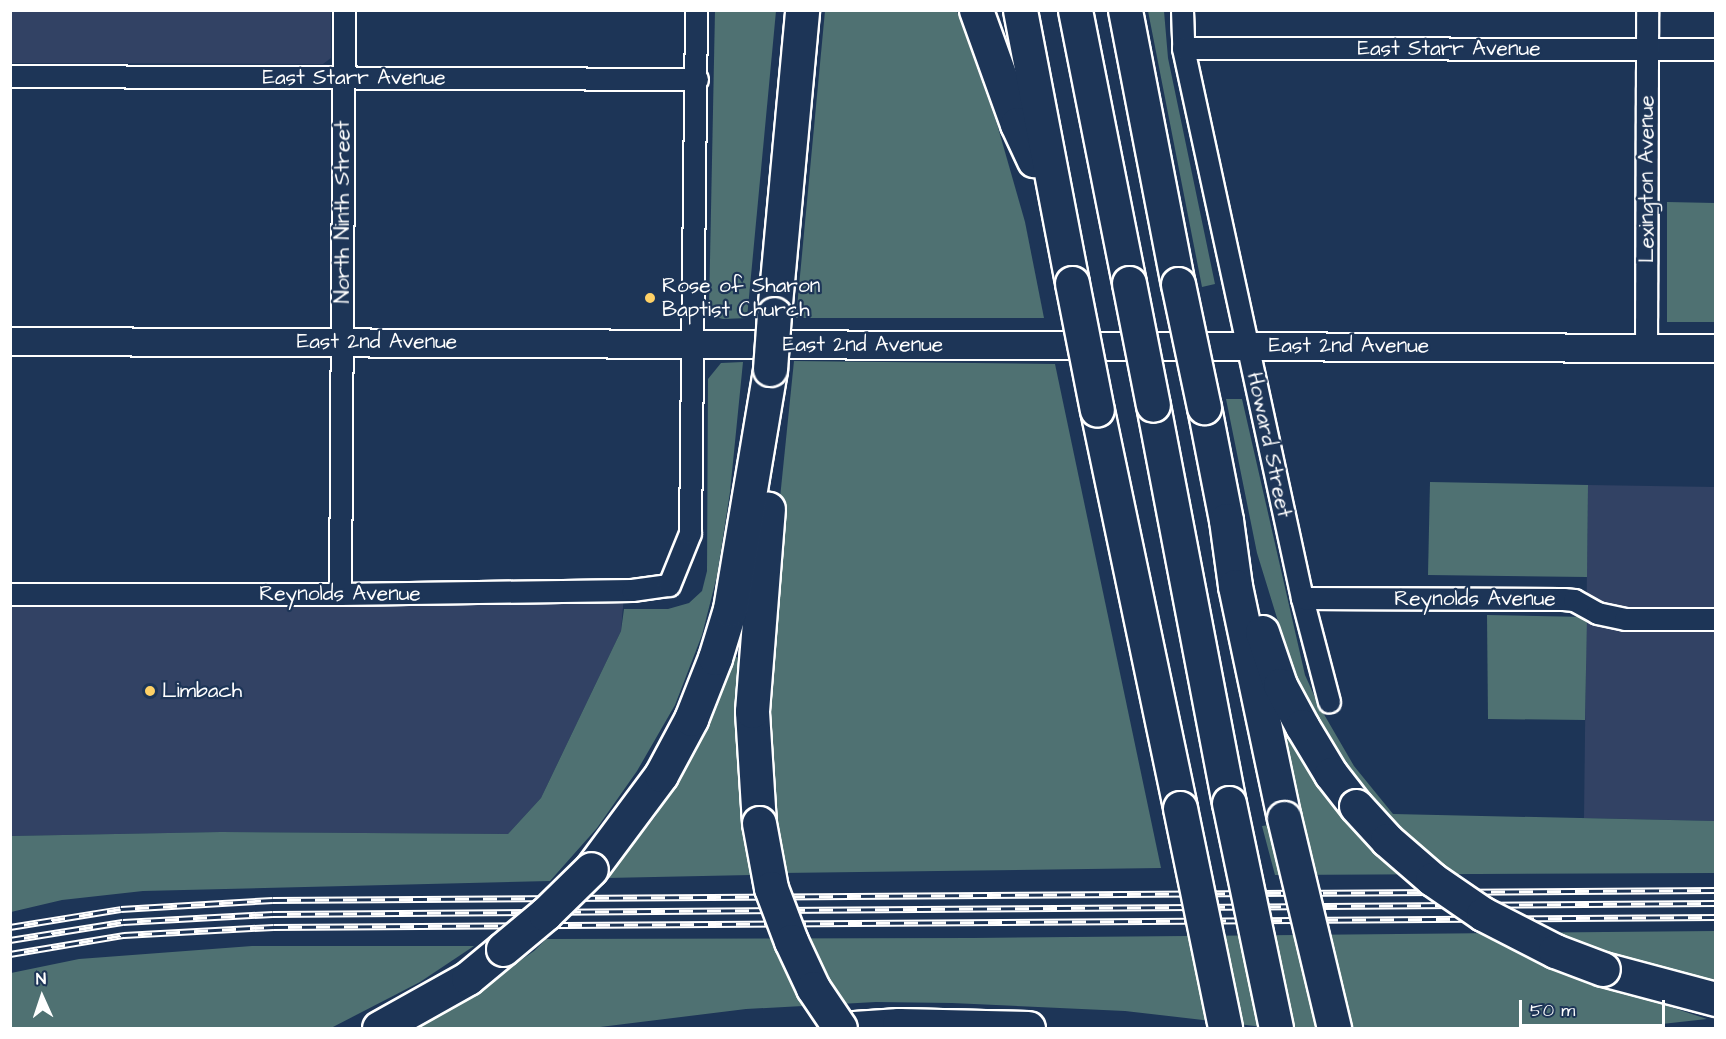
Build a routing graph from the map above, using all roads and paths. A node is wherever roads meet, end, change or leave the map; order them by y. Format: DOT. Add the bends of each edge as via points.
graph roads {
  1 [pos="344,10"];
  2 [pos="696,10"];
  3 [pos="802,10"];
  4 [pos="976,10"];
  5 [pos="1020,10"];
  6 [pos="1075,10"];
  7 [pos="1125,10"];
  8 [pos="1182,10"];
  9 [pos="1647,10"];
  10 [pos="1183,48"];
  11 [pos="1647,49"];
  12 [pos="1716,49"];
  13 [pos="10,76"];
  14 [pos="344,78"];
  15 [pos="697,79"];
  16 [pos="1057,208"];
  17 [pos="10,341"];
  18 [pos="342,342"];
  19 [pos="693,345"];
  20 [pos="1247,345"];
  21 [pos="1646,348"];
  22 [pos="1716,348"];
  23 [pos="770,369"];
  24 [pos="1226,520"];
  25 [pos="10,594"];
  26 [pos="340,594"];
  27 [pos="1302,598"];
  28 [pos="1716,620"];
  29 [pos="1329,702"];
  30 [pos="1716,999"];
  31 [pos="379,1029"];
  32 [pos="840,1029"];
  33 [pos="854,1029"];
  34 [pos="1028,1029"];
  35 [pos="1225,1029"];
  36 [pos="1276,1029"];
  37 [pos="1334,1029"];
  1 -- 14 [label="street, North Ninth Street"];
  2 -- 15 [label="street"];
  3 -- 23 [label="highway, bridge"];
  4 -- 16 [label="highway" via="1017,124"];
  5 -- 16 [label="highway"];
  6 -- 36 [label="highway, bridge"];
  7 -- 24 [label="highway, bridge"];
  8 -- 10 [label="street, Howard Street"];
  9 -- 11 [label="street, Lexington Avenue"];
  10 -- 11 [label="street, East Starr Avenue"];
  10 -- 20 [label="street, Howard Street"];
  11 -- 12 [label="street, East Starr Avenue"];
  11 -- 21 [label="street, Lexington Avenue"];
  13 -- 14 [label="street, East Starr Avenue"];
  14 -- 15 [label="street, East Starr Avenue"];
  14 -- 18 [label="street, North Ninth Street"];
  15 -- 19 [label="street"];
  16 -- 35 [label="highway, bridge"];
  17 -- 18 [label="street, East 2nd Avenue"];
  18 -- 19 [label="street, East 2nd Avenue"];
  18 -- 26 [label="street, North Ninth Street"];
  19 -- 20 [label="street, East 2nd Avenue"];
  19 -- 26 [label="street, Reynolds Avenue" via="690,533 669,585 632,590"];
  20 -- 21 [label="street, East 2nd Avenue"];
  20 -- 27 [label="street, Howard Street"];
  21 -- 22 [label="street, East 2nd Avenue"];
  23 -- 31 [label="highway, bridge" via="732,599 691,719 661,775 591,868 545,914 468,978"];
  23 -- 32 [label="highway, bridge" via="773,458 752,711 759,823 771,888 791,941 813,988"];
  24 -- 30 [label="highway, bridge" via="1280,685 1331,774 1387,840 1432,879 1483,915 1546,947 1603,969"];
  24 -- 37 [label="highway, bridge" via="1243,626"];
  25 -- 26 [label="street, Reynolds Avenue"];
  27 -- 28 [label="street, Reynolds Avenue" via="1563,599 1625,619"];
  27 -- 29 [label="street, Howard Street"];
  33 -- 34 [label="highway"];
}
